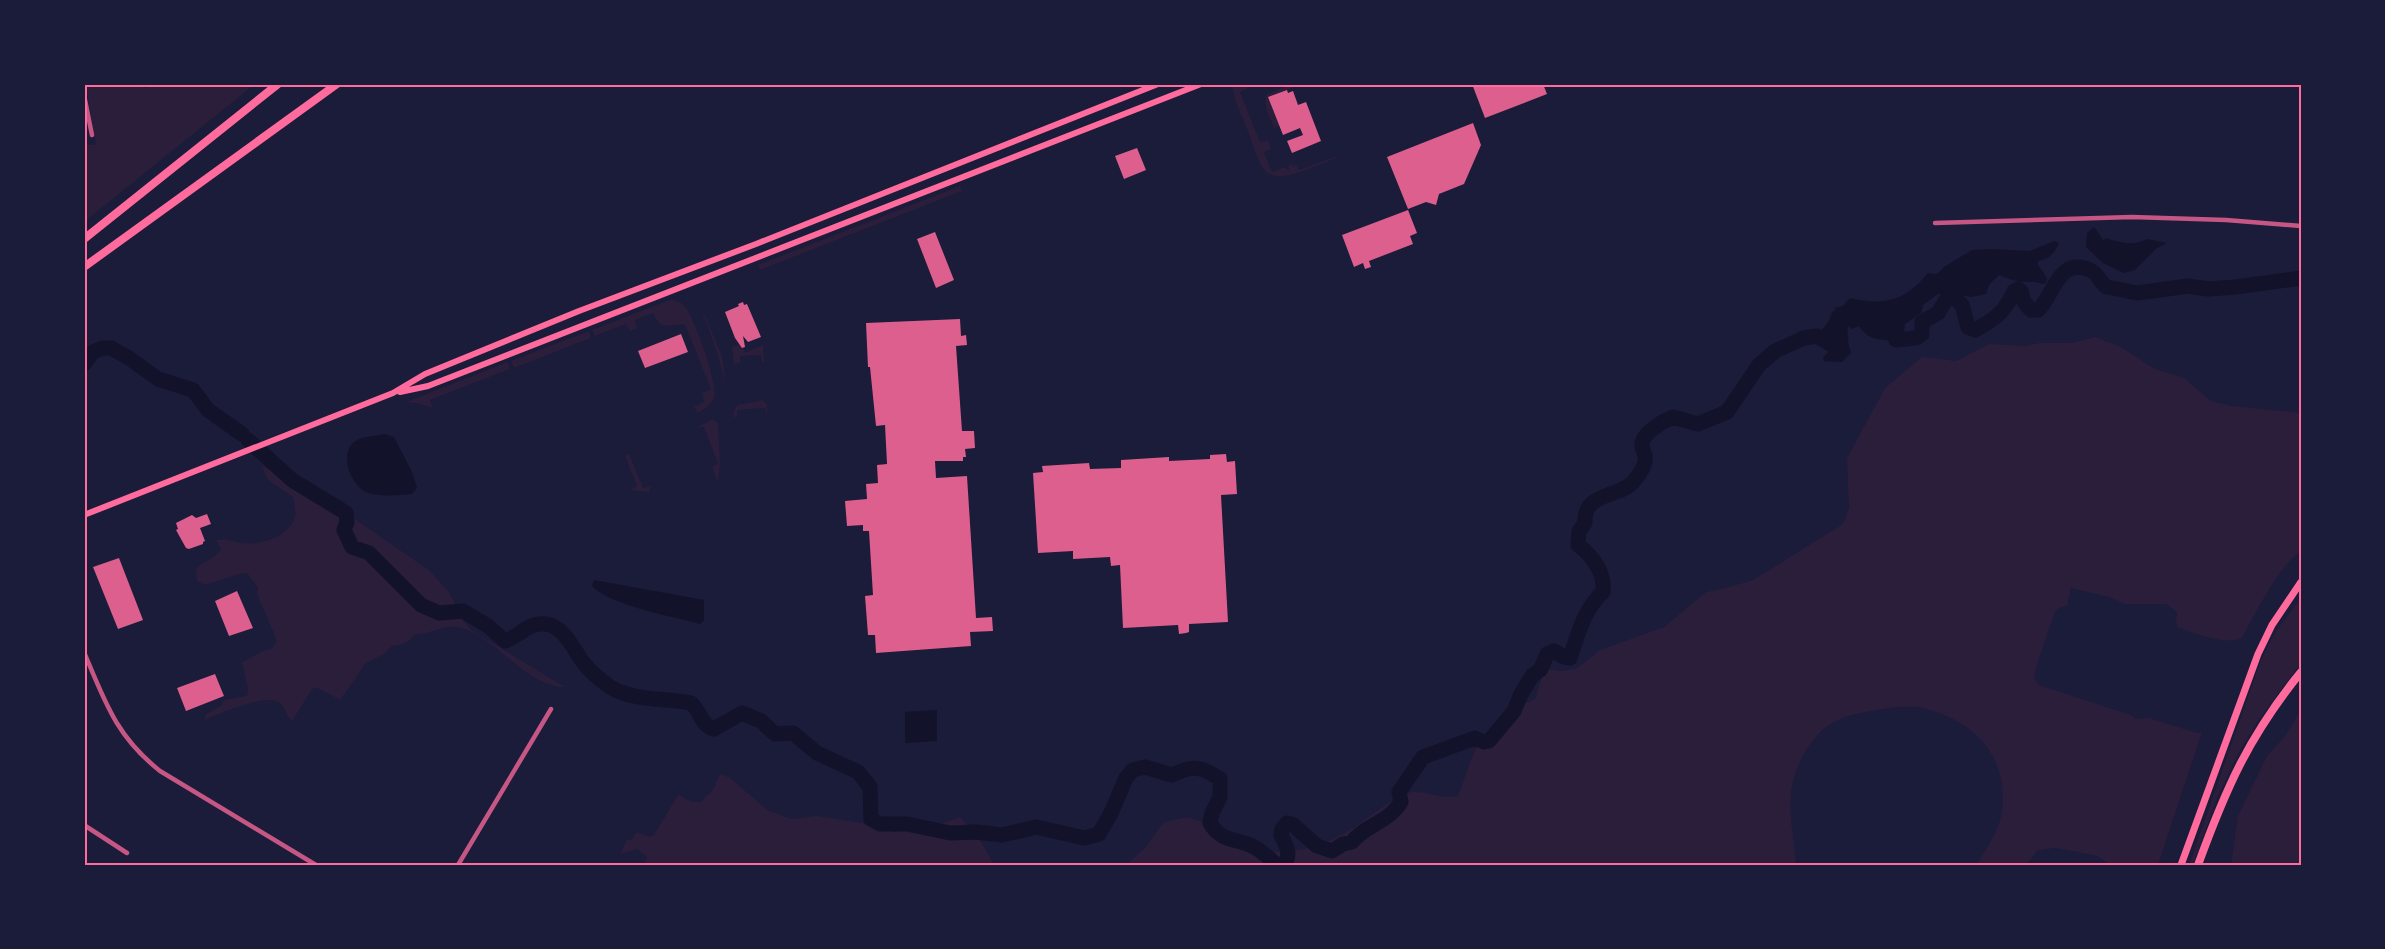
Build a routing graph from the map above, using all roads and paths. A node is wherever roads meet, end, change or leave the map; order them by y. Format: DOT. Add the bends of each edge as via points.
graph roads {
  1 [pos="278,84"];
  2 [pos="337,84"];
  3 [pos="1158,84"];
  4 [pos="1201,84"];
  5 [pos="84,95"];
  6 [pos="92,135"];
  7 [pos="1935,223"];
  8 [pos="2301,226"];
  9 [pos="84,239"];
  10 [pos="84,267"];
  11 [pos="393,393"];
  12 [pos="84,515"];
  13 [pos="2301,582"];
  14 [pos="84,652"];
  15 [pos="2301,672"];
  16 [pos="551,709"];
  17 [pos="84,825"];
  18 [pos="128,853"];
  19 [pos="459,863"];
  20 [pos="316,865"];
  21 [pos="467,865"];
  22 [pos="2181,865"];
  23 [pos="2199,865"];
  1 -- 9 [label="highway"];
  2 -- 10 [label="highway"];
  3 -- 11 [label="main road" via="579,311 425,374"];
  4 -- 11 [label="main road" via="428,386"];
  5 -- 6 [label="street"];
  7 -- 8 [label="street" via="2132,217"];
  11 -- 12 [label="main road"];
  13 -- 22 [label="main road" via="2258,654"];
  14 -- 20 [label="street" via="115,724 142,757"];
  15 -- 23 [label="highway" via="2263,722 2239,763"];
  16 -- 19 [label="street"];
  17 -- 18 [label="street"];
  19 -- 21 [label="street"];
}
